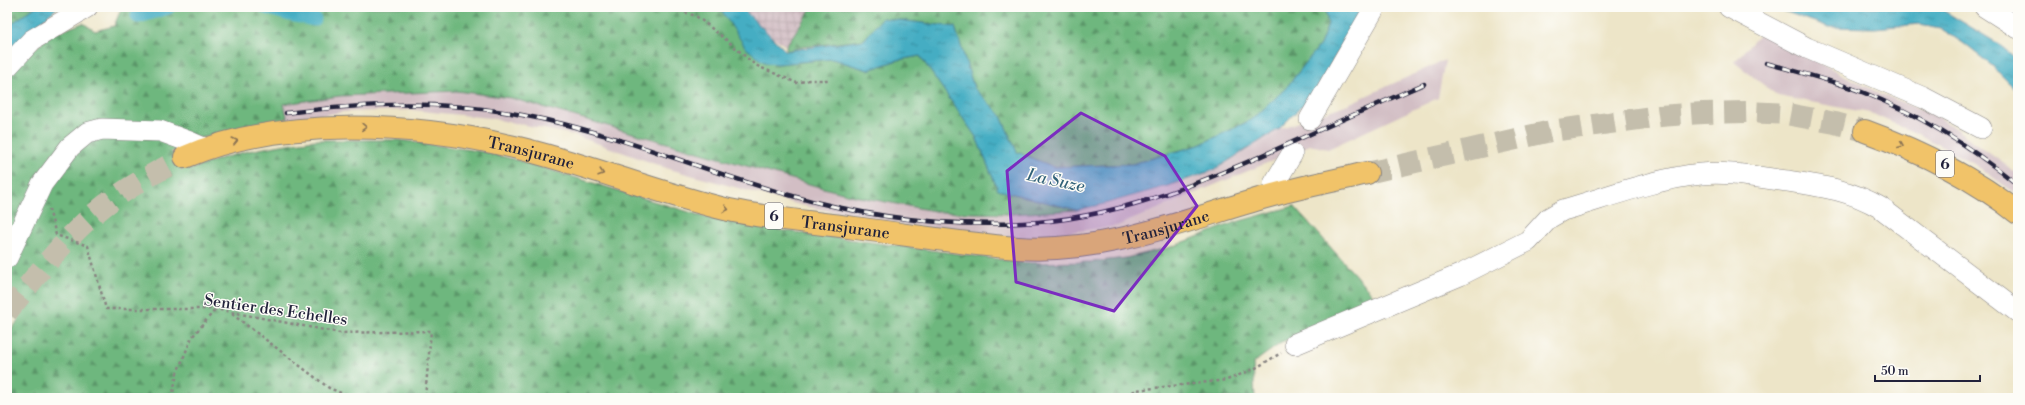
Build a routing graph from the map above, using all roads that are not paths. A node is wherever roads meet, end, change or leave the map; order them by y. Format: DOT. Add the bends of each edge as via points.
graph roads {
  1 [pos="87,7"];
  2 [pos="1375,7"];
  3 [pos="1729,7"];
  4 [pos="1985,7"];
  5 [pos="2018,28"];
  6 [pos="7,67"];
  7 [pos="1310,119"];
  8 [pos="1981,128"];
  9 [pos="1865,131"];
  10 [pos="206,149"];
  11 [pos="1292,154"];
  12 [pos="185,157"];
  13 [pos="1367,173"];
  14 [pos="1274,184"];
  15 [pos="2018,212"];
  16 [pos="7,258"];
  17 [pos="2018,312"];
  18 [pos="1295,344"];
  1 -- 6 [label="street" via="32,40"];
  2 -- 7 [label="street"];
  3 -- 8 [label="street" via="1807,48 1924,98"];
  4 -- 5 [label="street"];
  9 -- 15 [label="main road, 6, one-way" via="1947,165"];
  10 -- 12 [label="main road, Transjurane / 6"];
  10 -- 13 [label="main road, Transjurane / 6, one-way" via="262,135 349,127 426,132 514,147 732,210 975,244 1021,248 1083,246 1118,240 1269,196"];
  10 -- 16 [label="street" via="160,131 102,129 87,133 70,147 42,184"];
  11 -- 14 [label="street"];
  17 -- 18 [label="street" via="1881,208 1864,198 1824,186 1726,174 1702,174 1666,180 1563,210 1549,218 1528,240 1493,259"];
}
